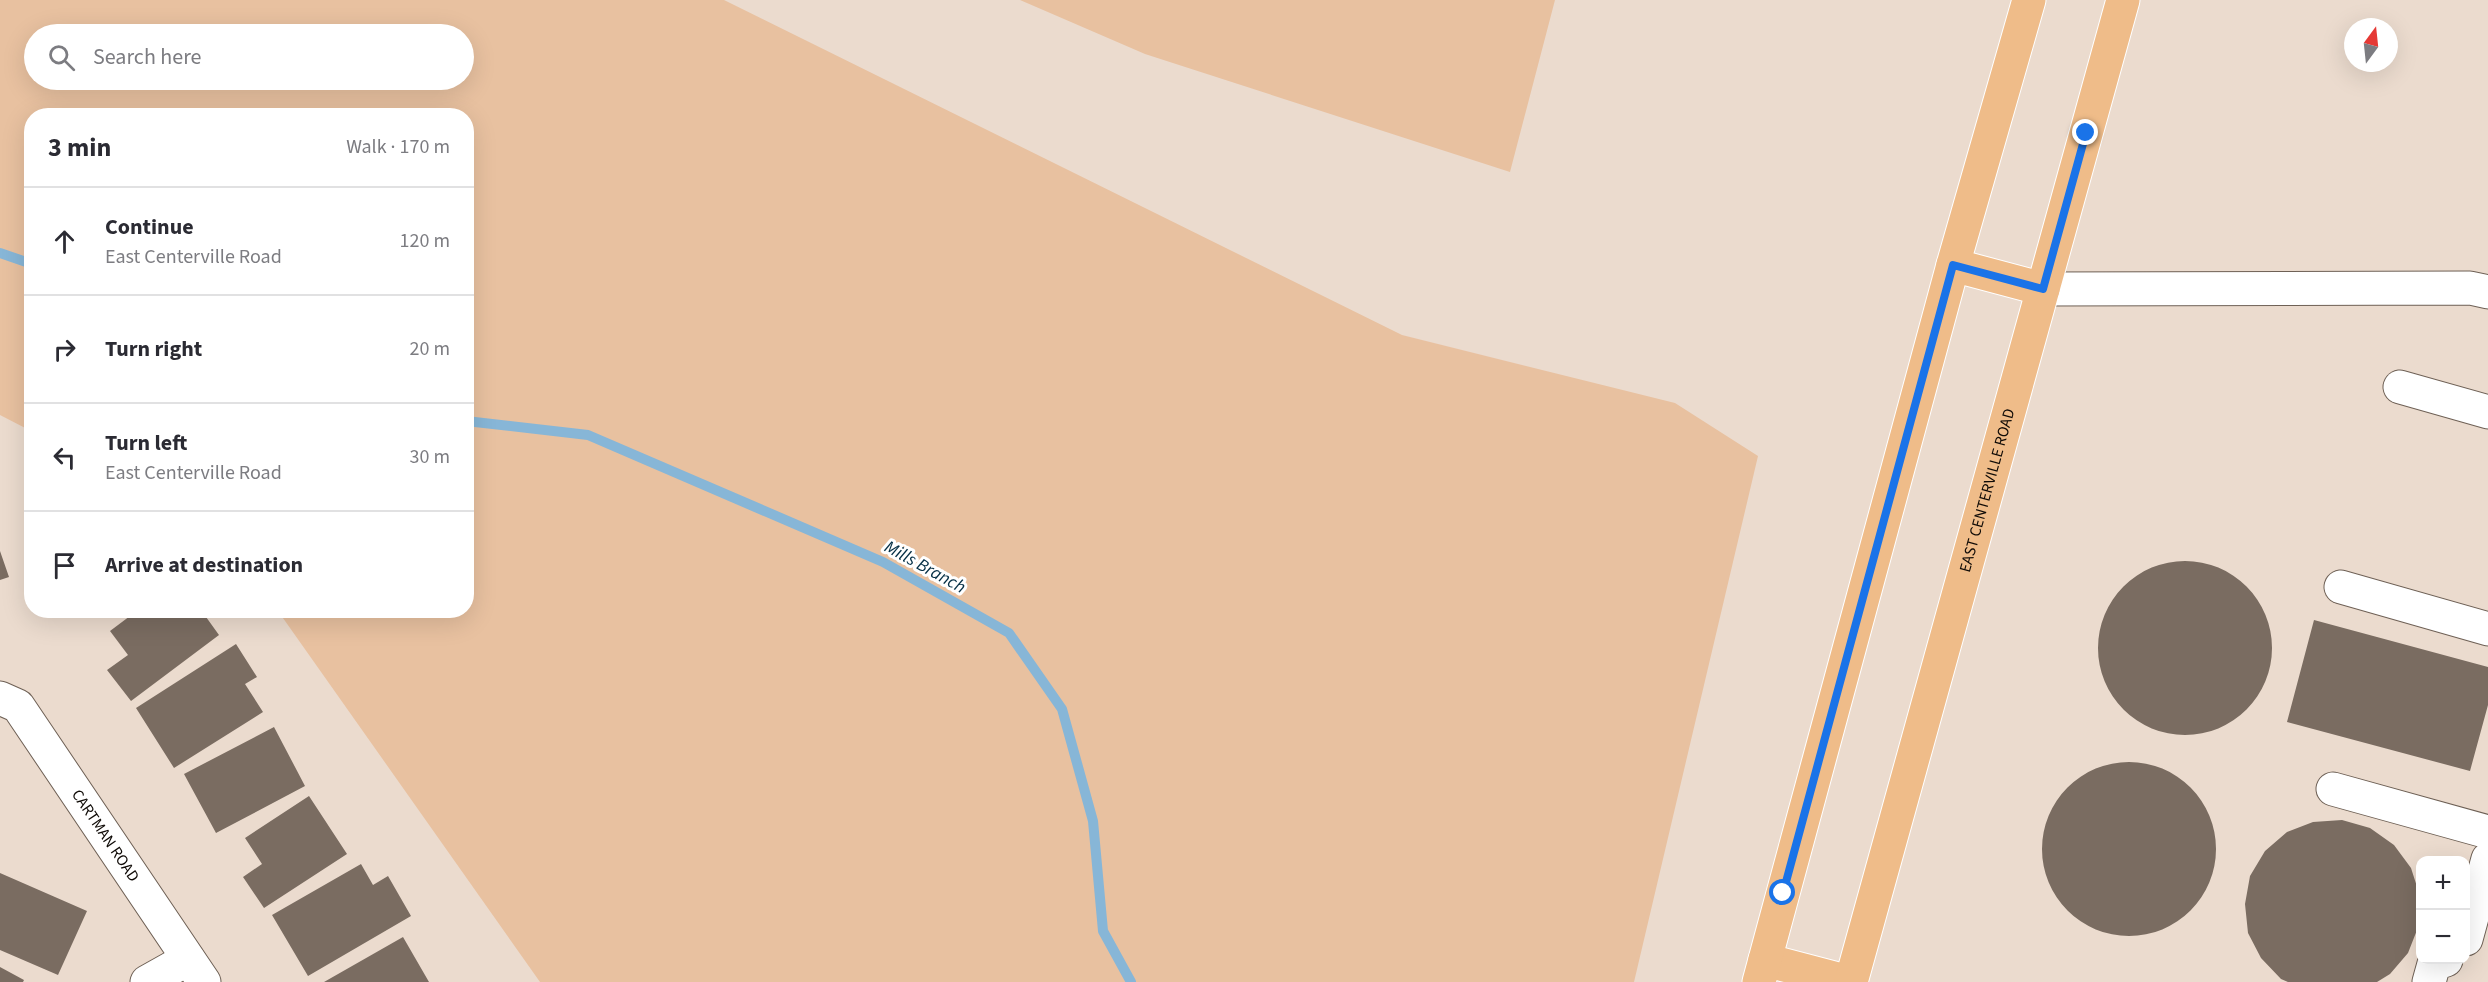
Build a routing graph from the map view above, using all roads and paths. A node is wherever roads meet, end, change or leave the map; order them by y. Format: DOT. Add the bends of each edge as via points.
graph roads {
  1 [pos="2029,0"];
  2 [pos="2123,0"];
  3 [pos="1953,265"];
  4 [pos="2043,289"];
  5 [pos="2488,292"];
  6 [pos="2400,387"];
  7 [pos="2488,412"];
  8 [pos="2341,587"];
  9 [pos="2488,629"];
  10 [pos="0,698"];
  11 [pos="2333,789"];
  12 [pos="2488,832"];
  13 [pos="2488,859"];
  14 [pos="2470,924"];
  15 [pos="2434,964"];
  16 [pos="196,970"];
  17 [pos="1762,971"];
  18 [pos="147,982"];
  19 [pos="1850,982"];
  20 [pos="2429,982"];
  1 -- 3 [label="main road"];
  2 -- 4 [label="main road, EAST CENTERVILLE ROAD"];
  3 -- 4 [label="main road"];
  3 -- 17 [label="main road"];
  4 -- 5 [label="street" via="2469,288"];
  4 -- 19 [label="main road, EAST CENTERVILLE ROAD"];
  6 -- 7 [label="street"];
  8 -- 9 [label="street"];
  10 -- 16 [label="street, CARTMAN ROAD" via="18,706"];
  11 -- 12 [label="street"];
  13 -- 14 [label="street"];
  15 -- 20 [label="street"];
  16 -- 18 [label="street"];
  17 -- 19 [label="main road"];
}
